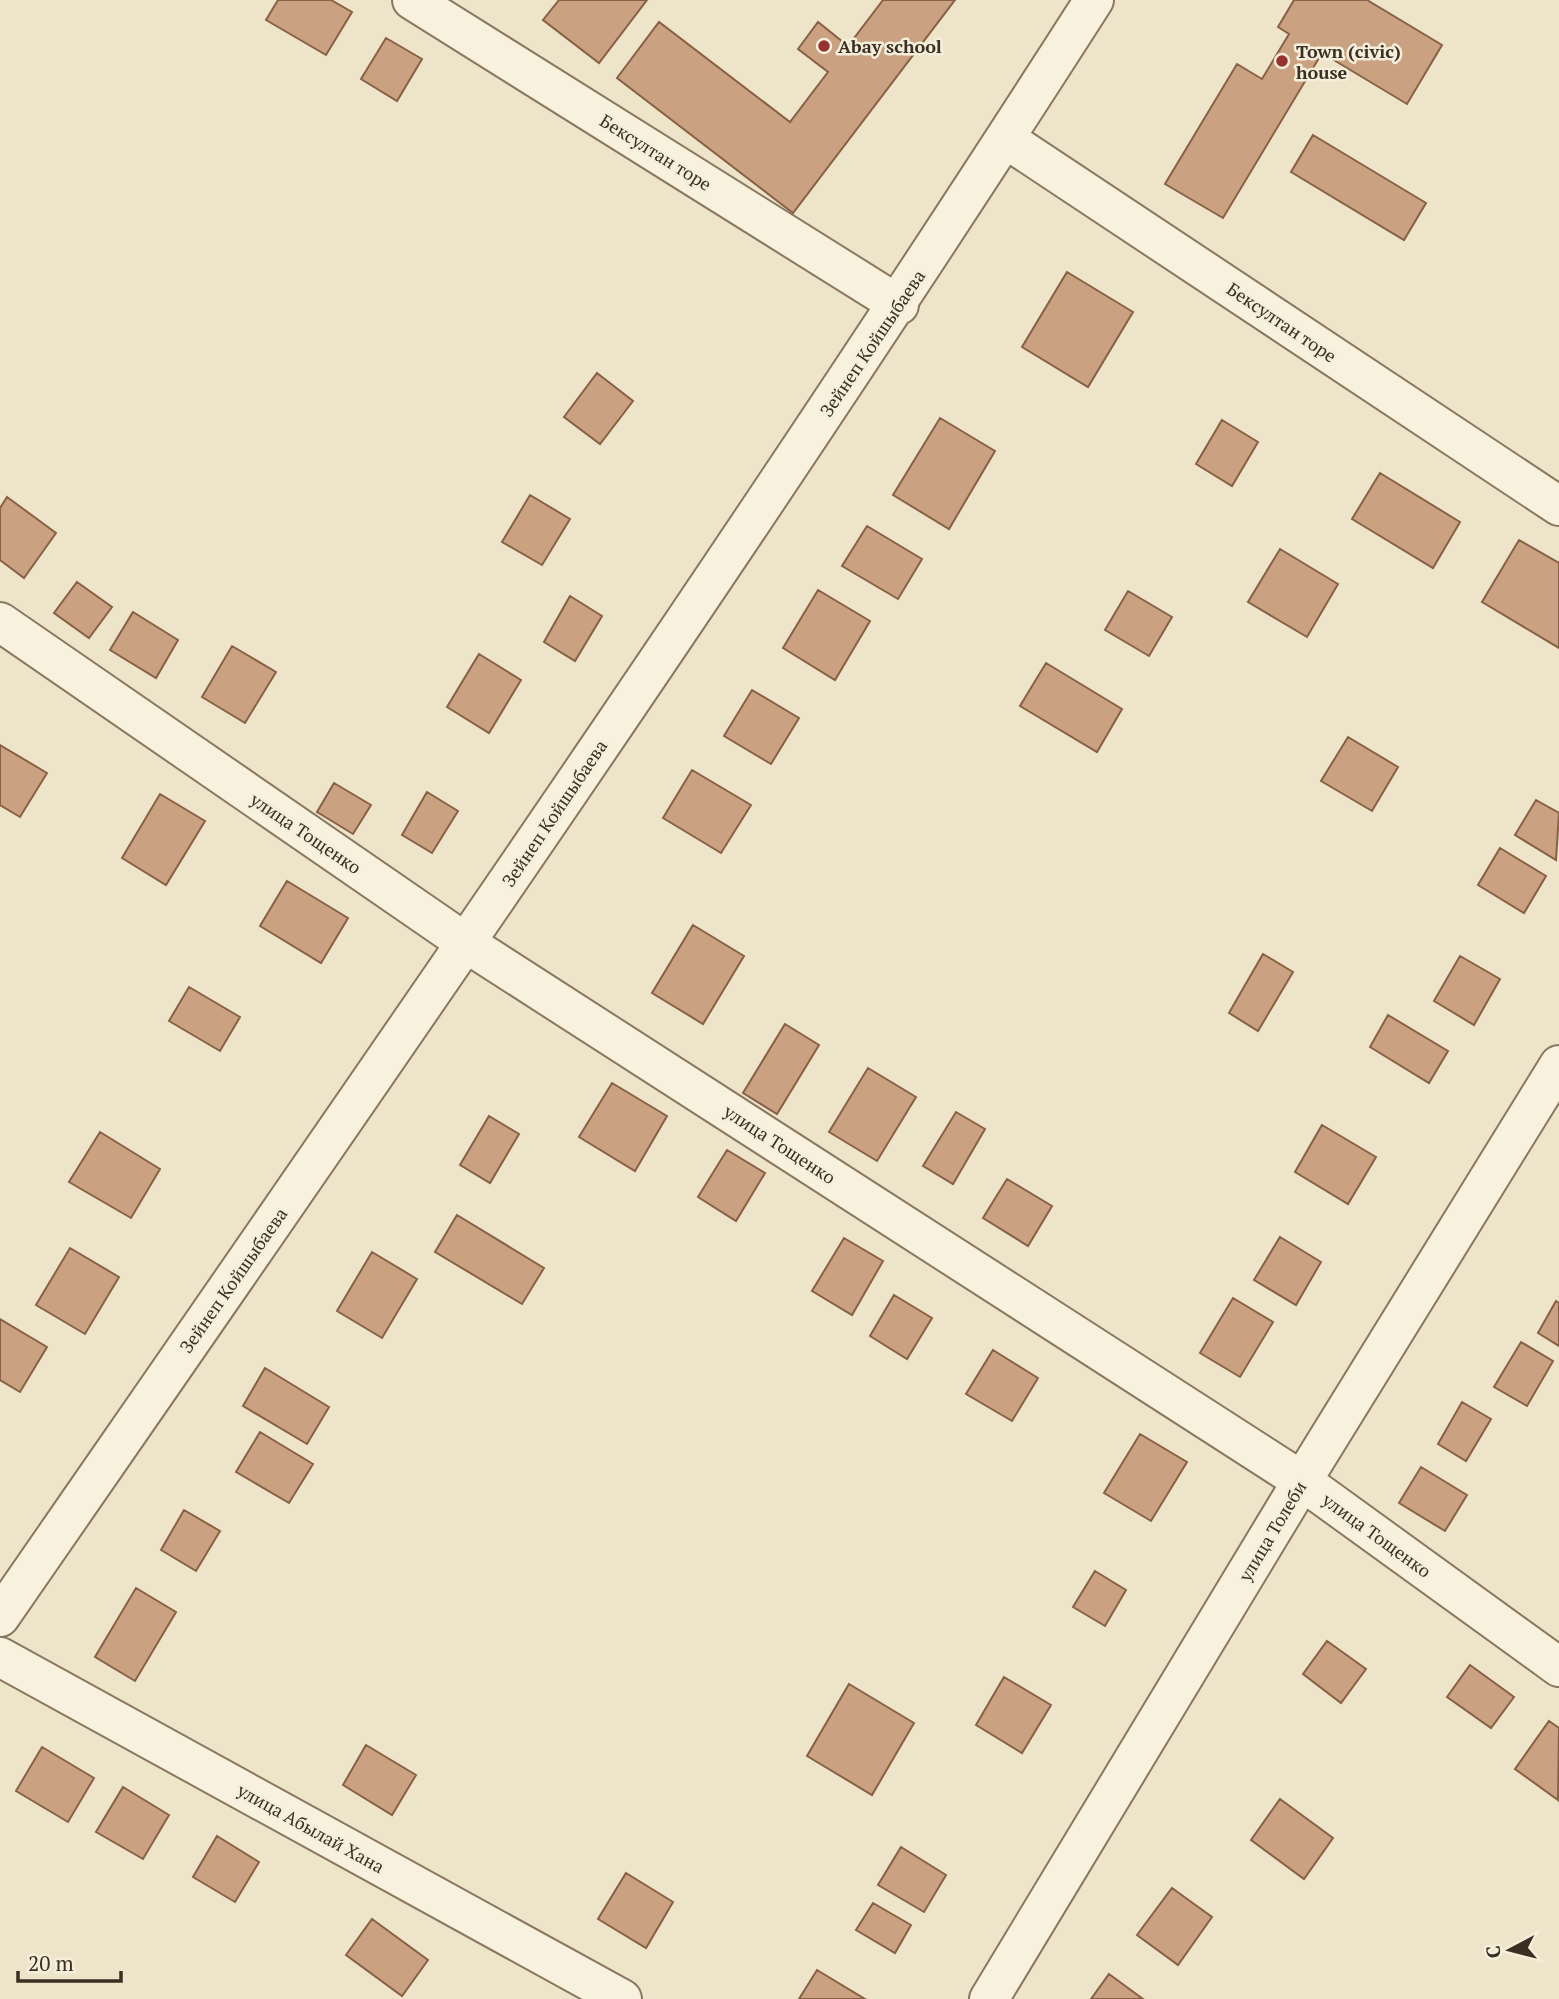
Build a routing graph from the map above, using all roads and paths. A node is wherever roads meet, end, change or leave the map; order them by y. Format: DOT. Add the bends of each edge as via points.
graph roads {
  1 [pos="412,0"];
  2 [pos="1094,0"];
  3 [pos="1006,139"];
  4 [pos="899,304"];
  5 [pos="1559,506"];
  6 [pos="0,622"];
  7 [pos="466,943"];
  8 [pos="1559,1065"];
  9 [pos="1303,1481"];
  10 [pos="0,1617"];
  11 [pos="0,1657"];
  12 [pos="1559,1667"];
  13 [pos="622,1999"];
  14 [pos="989,1999"];
  1 -- 4 [label="street, Бексултан торе"];
  2 -- 3 [label="street, Зейнеп Койшыбаева"];
  3 -- 4 [label="street, Зейнеп Койшыбаева"];
  3 -- 5 [label="street, Бексултан торе"];
  4 -- 7 [label="street, Зейнеп Койшыбаева"];
  6 -- 7 [label="street, улица Тощенко"];
  7 -- 9 [label="street, улица Тощенко"];
  7 -- 10 [label="street, Зейнеп Койшыбаева"];
  8 -- 9 [label="street, улица Толеби"];
  9 -- 12 [label="street, улица Тощенко"];
  9 -- 14 [label="street, улица Толеби"];
  11 -- 13 [label="street, улица Абылай Хана"];
}
